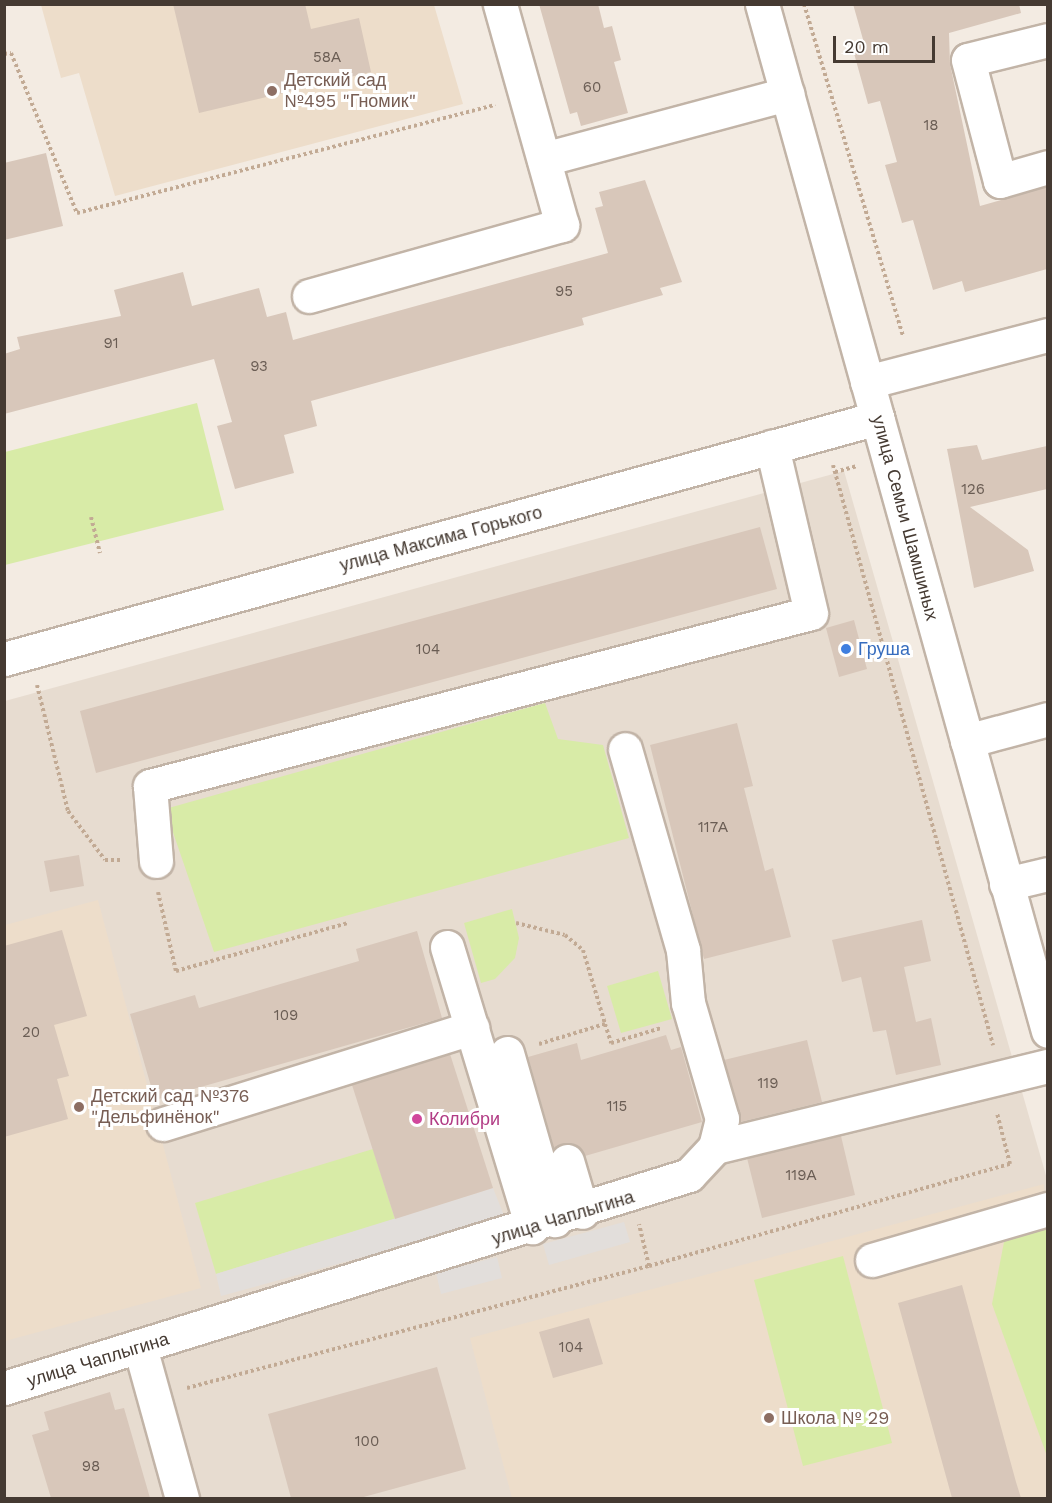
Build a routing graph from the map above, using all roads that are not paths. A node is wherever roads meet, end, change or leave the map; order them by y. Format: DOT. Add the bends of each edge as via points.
graph roads {
  1 [pos="500,4"];
  2 [pos="762,4"];
  3 [pos="1047,40"];
  4 [pos="787,94"];
  5 [pos="544,159"];
  6 [pos="1047,167"];
  7 [pos="309,296"];
  8 [pos="1047,335"];
  9 [pos="867,382"];
  10 [pos="877,418"];
  11 [pos="772,447"];
  12 [pos="16,656"];
  13 [pos="1047,719"];
  14 [pos="967,741"];
  15 [pos="625,750"];
  16 [pos="156,861"];
  17 [pos="1047,874"];
  18 [pos="1006,884"];
  19 [pos="447,947"];
  20 [pos="471,1028"];
  21 [pos="1047,1031"];
  22 [pos="507,1053"];
  23 [pos="1047,1066"];
  24 [pos="163,1124"];
  25 [pos="715,1148"];
  26 [pos="567,1161"];
  27 [pos="1047,1209"];
  28 [pos="557,1220"];
  29 [pos="872,1260"];
  30 [pos="140,1347"];
  31 [pos="4,1388"];
  32 [pos="182,1498"];
  1 -- 5 [label="street"];
  2 -- 4 [label="street, улица Семьи Шамшиных"];
  3 -- 6 [label="street" via="968,60 1000,181"];
  4 -- 5 [label="street"];
  4 -- 9 [label="street, улица Семьи Шамшиных"];
  5 -- 7 [label="street" via="562,225"];
  8 -- 9 [label="street"];
  9 -- 10 [label="street, улица Семьи Шамшиных"];
  10 -- 11 [label="street, улица Максима Горького"];
  10 -- 14 [label="street, улица Семьи Шамшиных"];
  11 -- 12 [label="street, улица Максима Горького"];
  11 -- 16 [label="street" via="811,613 150,786"];
  13 -- 14 [label="street"];
  14 -- 18 [label="street, улица Семьи Шамшиных"];
  15 -- 25 [label="street" via="683,950 688,1003 722,1119"];
  17 -- 18 [label="street"];
  18 -- 21 [label="street, улица Семьи Шамшиных"];
  19 -- 20 [label="street"];
  20 -- 24 [label="street"];
  20 -- 28 [label="street"];
  22 -- 28 [label="street"];
  23 -- 25 [label="street"];
  25 -- 28 [label="street, улица Чаплыгина" via="688,1175"];
  26 -- 28 [label="street"];
  27 -- 29 [label="street"];
  28 -- 30 [label="street, улица Чаплыгина"];
  30 -- 31 [label="street, улица Чаплыгина"];
  30 -- 32 [label="street"];
}
